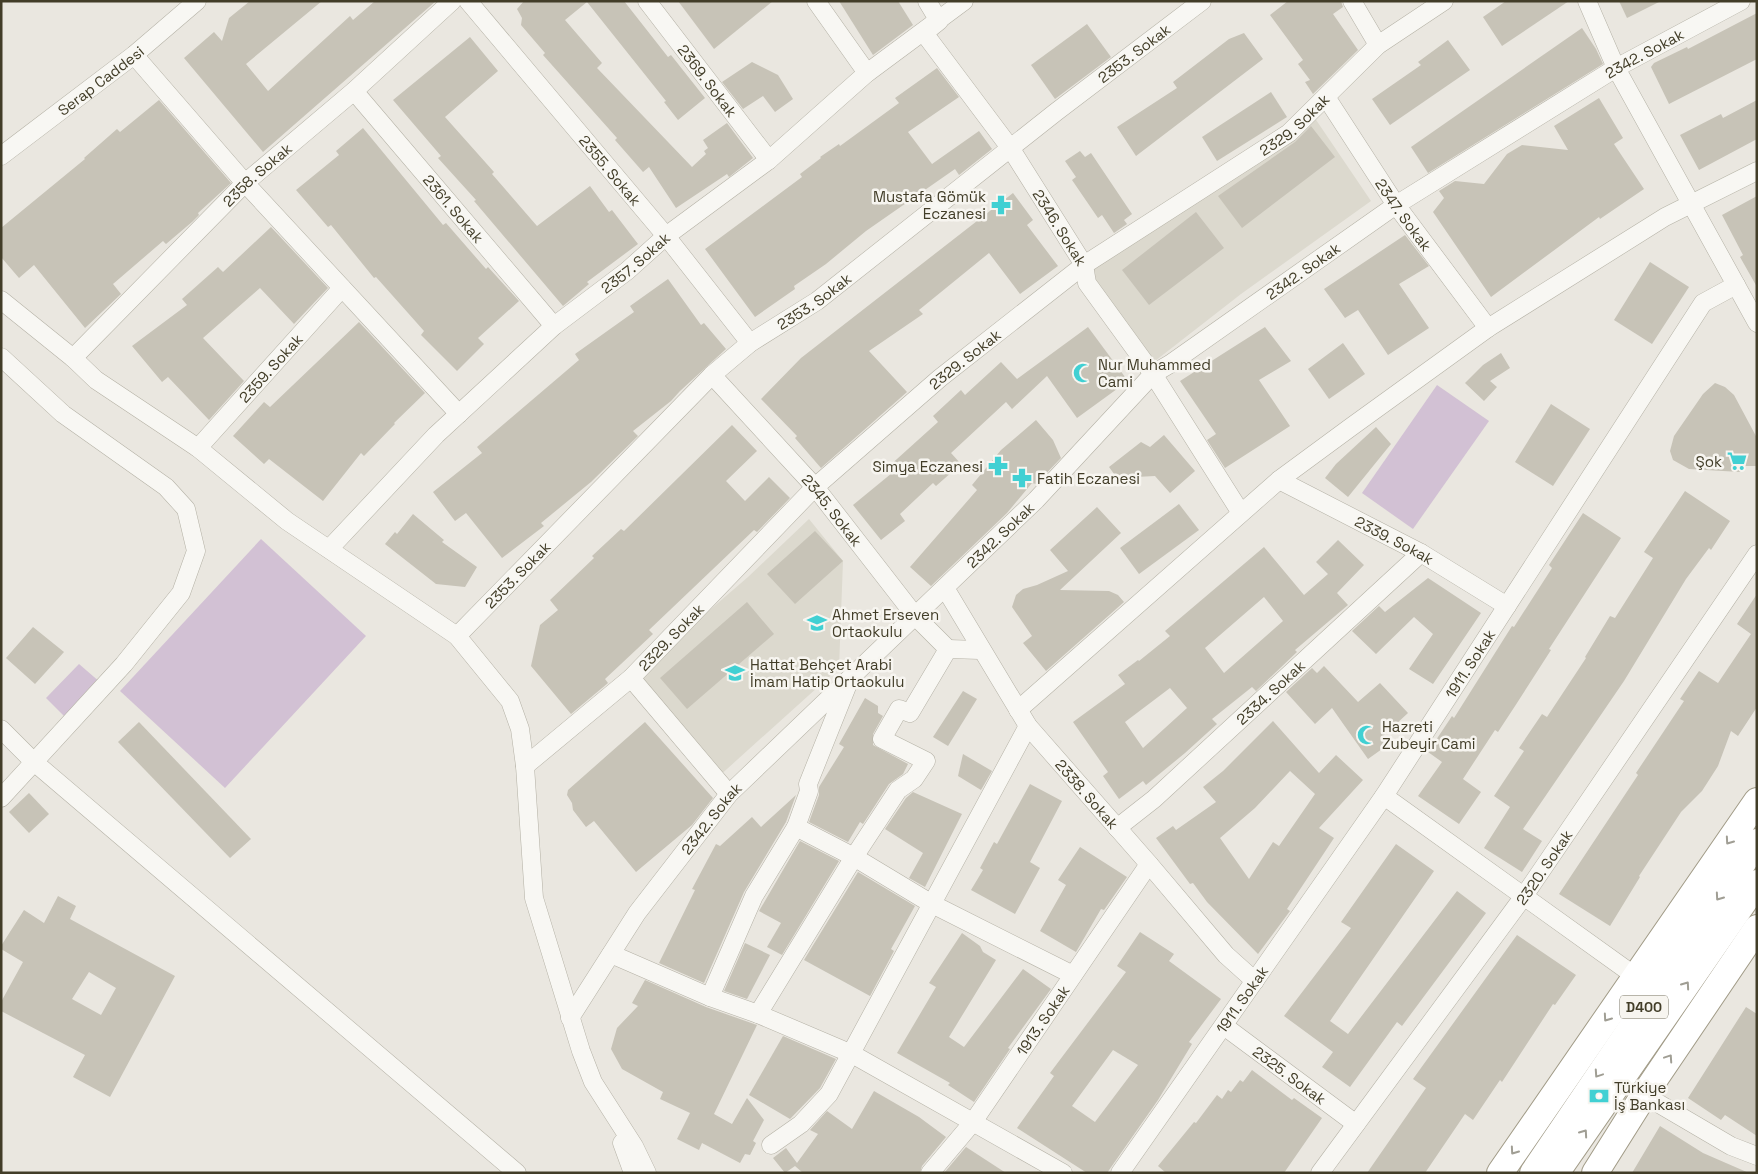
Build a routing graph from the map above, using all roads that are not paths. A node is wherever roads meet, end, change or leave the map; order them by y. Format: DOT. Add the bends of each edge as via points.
graph roads {
  1 [pos="197,1"];
  2 [pos="452,1"];
  3 [pos="468,1"];
  4 [pos="647,1"];
  5 [pos="816,1"];
  6 [pos="927,1"];
  7 [pos="964,1"];
  8 [pos="1202,1"];
  9 [pos="1352,1"];
  10 [pos="1444,1"];
  11 [pos="1587,1"];
  12 [pos="1741,1"];
  13 [pos="939,21"];
  14 [pos="1378,45"];
  15 [pos="134,55"];
  16 [pos="1616,68"];
  17 [pos="867,73"];
  18 [pos="354,91"];
  19 [pos="1326,97"];
  20 [pos="1011,149"];
  21 [pos="1,156"];
  22 [pos="769,160"];
  23 [pos="1757,171"];
  24 [pos="245,183"];
  25 [pos="1691,204"];
  26 [pos="1396,205"];
  27 [pos="666,236"];
  28 [pos="1084,265"];
  29 [pos="1736,285"];
  30 [pos="342,288"];
  31 [pos="1,300"];
  32 [pos="1757,322"];
  33 [pos="554,326"];
  34 [pos="1488,328"];
  35 [pos="750,343"];
  36 [pos="1,357"];
  37 [pos="73,358"];
  38 [pos="1153,374"];
  39 [pos="712,375"];
  40 [pos="458,414"];
  41 [pos="198,448"];
  42 [pos="1279,480"];
  43 [pos="816,487"];
  44 [pos="1242,513"];
  45 [pos="329,549"];
  46 [pos="1420,552"];
  47 [pos="1757,554"];
  48 [pos="945,588"];
  49 [pos="1507,606"];
  50 [pos="916,617"];
  51 [pos="457,636"];
  52 [pos="948,649"];
  53 [pos="980,650"];
  54 [pos="850,677"];
  55 [pos="631,678"];
  56 [pos="1018,710"];
  57 [pos="1028,726"];
  58 [pos="1,729"];
  59 [pos="34,762"];
  60 [pos="525,766"];
  61 [pos="730,794"];
  62 [pos="1384,796"];
  63 [pos="1,798"];
  64 [pos="1757,801"];
  65 [pos="796,828"];
  66 [pos="1117,828"];
  67 [pos="1757,842"];
  68 [pos="854,857"];
  69 [pos="1149,864"];
  70 [pos="1757,883"];
  71 [pos="1524,896"];
  72 [pos="932,904"];
  73 [pos="1757,928"];
  74 [pos="611,954"];
  75 [pos="1073,975"];
  76 [pos="1636,976"];
  77 [pos="1255,981"];
  78 [pos="710,997"];
  79 [pos="758,1014"];
  80 [pos="570,1018"];
  81 [pos="1224,1026"];
  82 [pos="852,1054"];
  83 [pos="1644,1095"];
  84 [pos="974,1122"];
  85 [pos="1356,1124"];
  86 [pos="771,1144"];
  87 [pos="1757,1156"];
  88 [pos="643,1171"];
  89 [pos="517,1173"];
  90 [pos="930,1173"];
  91 [pos="1063,1173"];
  92 [pos="1120,1173"];
  93 [pos="1320,1173"];
  94 [pos="1500,1173"];
  95 [pos="1533,1173"];
  96 [pos="1556,1173"];
  97 [pos="1595,1173"];
  1 -- 15 [label="street, Serap Caddesi"];
  2 -- 18 [label="street, 2358. Sokak"];
  3 -- 27 [label="street, 2355. Sokak"];
  4 -- 22 [label="street, 2369. Sokak"];
  5 -- 17 [label="street"];
  6 -- 13 [label="street"];
  7 -- 13 [label="street, 2357. Sokak"];
  8 -- 20 [label="street, 2353. Sokak"];
  9 -- 14 [label="street"];
  10 -- 14 [label="street, 2329. Sokak"];
  11 -- 16 [label="street"];
  12 -- 16 [label="street, 2342. Sokak"];
  13 -- 17 [label="street, 2357. Sokak"];
  13 -- 20 [label="street, 2346. Sokak" via="924,33"];
  14 -- 19 [label="street, 2329. Sokak"];
  15 -- 21 [label="street, Serap Caddesi"];
  15 -- 24 [label="street"];
  16 -- 25 [label="street"];
  16 -- 26 [label="street, 2342. Sokak"];
  17 -- 22 [label="street, 2357. Sokak"];
  18 -- 24 [label="street, 2358. Sokak"];
  18 -- 33 [label="street, 2361. Sokak"];
  19 -- 26 [label="street, 2347. Sokak"];
  19 -- 28 [label="street, 2329. Sokak" via="1289,133"];
  20 -- 28 [label="street, 2346. Sokak"];
  20 -- 35 [label="street, 2353. Sokak" via="817,301"];
  22 -- 27 [label="street, 2357. Sokak"];
  23 -- 25 [label="street"];
  24 -- 30 [label="street"];
  24 -- 37 [label="street, 2358. Sokak"];
  25 -- 29 [label="street"];
  25 -- 34 [label="street"];
  26 -- 34 [label="street, 2347. Sokak"];
  26 -- 38 [label="street, 2342. Sokak"];
  27 -- 33 [label="street, 2357. Sokak" via="627,271"];
  27 -- 35 [label="street, 2355. Sokak"];
  28 -- 38 [label="street, 2346. Sokak" via="1087,284"];
  28 -- 43 [label="street, 2329. Sokak" via="940,378"];
  29 -- 32 [label="street"];
  29 -- 49 [label="street, 1911. Sokak" via="1703,303"];
  30 -- 40 [label="street"];
  30 -- 41 [label="street, 2359. Sokak"];
  31 -- 37 [label="street"];
  33 -- 40 [label="street, 2357. Sokak"];
  34 -- 42 [label="street"];
  35 -- 39 [label="street, 2353. Sokak"];
  36 -- 59 [label="street" via="63,414 166,487 186,509 196,551 181,592 124,664"];
  37 -- 41 [label="street" via="96,380"];
  38 -- 44 [label="street, 2346. Sokak"];
  38 -- 48 [label="street, 2342. Sokak" via="1036,500"];
  39 -- 43 [label="street, 2345. Sokak"];
  39 -- 51 [label="street, 2353. Sokak"];
  40 -- 45 [label="street, 2357. Sokak"];
  41 -- 45 [label="street" via="287,521"];
  42 -- 44 [label="street"];
  42 -- 46 [label="street, 2339. Sokak"];
  43 -- 50 [label="street, 2345. Sokak"];
  43 -- 55 [label="street, 2329. Sokak"];
  44 -- 56 [label="street"];
  45 -- 51 [label="street"];
  46 -- 49 [label="street, 2339. Sokak"];
  46 -- 66 [label="street, 2334. Sokak" via="1154,798"];
  47 -- 71 [label="street, 2320. Sokak"];
  48 -- 50 [label="street, 2342. Sokak"];
  48 -- 53 [label="street, 2338. Sokak"];
  49 -- 62 [label="street, 1911. Sokak"];
  50 -- 52 [label="street, 2345. Sokak"];
  50 -- 54 [label="street, 2342. Sokak"];
  51 -- 60 [label="street" via="510,701 520,729"];
  52 -- 53 [label="street"];
  52 -- 68 [label="street" via="910,713 899,709 882,739 926,761 914,779 898,790"];
  53 -- 56 [label="street, 2338. Sokak"];
  54 -- 61 [label="street, 2342. Sokak"];
  54 -- 65 [label="street" via="808,784 809,791"];
  55 -- 60 [label="street, 2329. Sokak"];
  55 -- 61 [label="street"];
  56 -- 57 [label="street, 2338. Sokak"];
  57 -- 66 [label="street, 2338. Sokak"];
  57 -- 72 [label="street"];
  58 -- 59 [label="street"];
  59 -- 63 [label="street"];
  59 -- 89 [label="street"];
  60 -- 80 [label="street" via="534,898"];
  61 -- 74 [label="street, 2342. Sokak" via="637,913"];
  62 -- 71 [label="street"];
  62 -- 77 [label="street, 1911. Sokak"];
  64 -- 76 [label="highway, one-way"];
  65 -- 68 [label="street"];
  65 -- 78 [label="street" via="754,896"];
  66 -- 69 [label="street, 2338. Sokak"];
  67 -- 95 [label="highway, D400, one-way"];
  68 -- 72 [label="street"];
  68 -- 79 [label="street"];
  69 -- 75 [label="street, 1913. Sokak"];
  69 -- 77 [label="street, 2338. Sokak" via="1226,955"];
  96 -- 70 [label="highway, D400, one-way"];
  71 -- 76 [label="street"];
  71 -- 85 [label="street, 2320. Sokak"];
  72 -- 75 [label="street"];
  72 -- 82 [label="street"];
  83 -- 73 [label="highway, one-way"];
  74 -- 78 [label="street"];
  74 -- 80 [label="street, 2342. Sokak"];
  75 -- 84 [label="street, 1913. Sokak"];
  76 -- 94 [label="highway, one-way"];
  77 -- 81 [label="street, 1911. Sokak"];
  78 -- 79 [label="street"];
  79 -- 82 [label="street"];
  80 -- 88 [label="street" via="580,1051 601,1097"];
  81 -- 85 [label="street, 2325. Sokak"];
  81 -- 92 [label="street, 1911. Sokak"];
  82 -- 84 [label="street"];
  82 -- 86 [label="street" via="828,1094 801,1124"];
  83 -- 87 [label="street" via="1731,1146"];
  83 -- 97 [label="highway"];
  84 -- 90 [label="street, 1913. Sokak"];
  84 -- 91 [label="street"];
  85 -- 93 [label="street, 2320. Sokak"];
}
